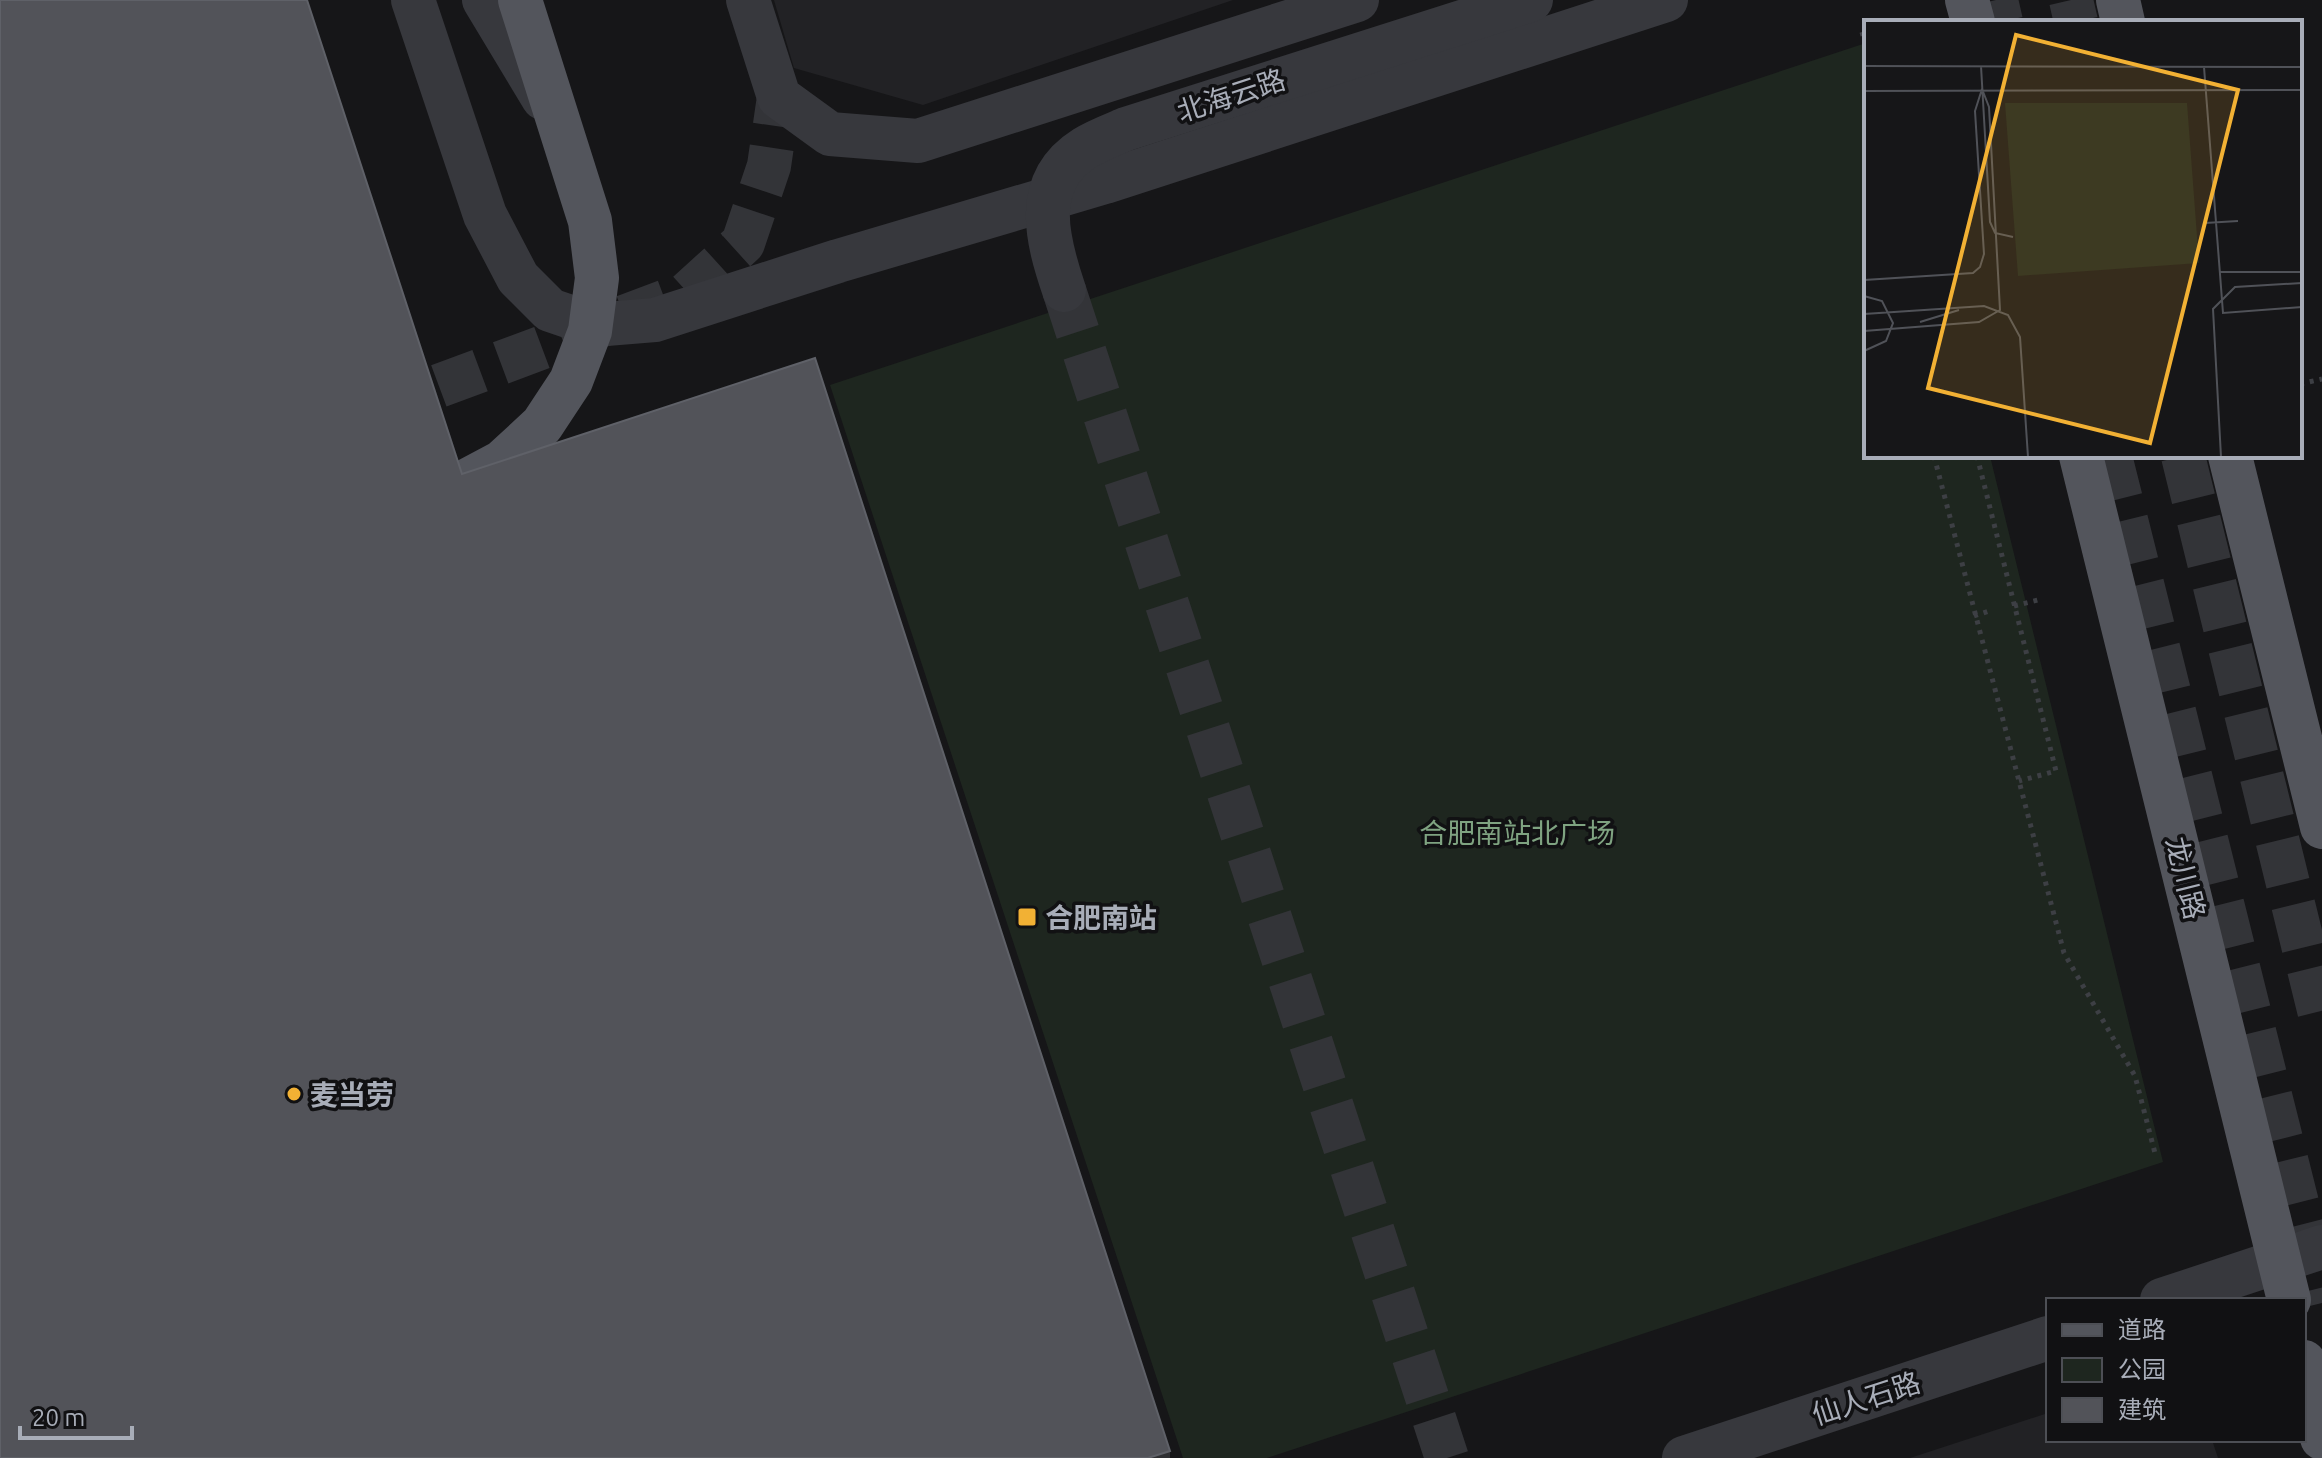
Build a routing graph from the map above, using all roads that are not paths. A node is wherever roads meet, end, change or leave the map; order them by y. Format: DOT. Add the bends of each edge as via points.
graph roads {
  1 [pos="413,0"];
  2 [pos="484,0"];
  3 [pos="520,0"];
  4 [pos="748,0"];
  5 [pos="1357,0"];
  6 [pos="1531,0"];
  7 [pos="1666,0"];
  8 [pos="1967,0"];
  9 [pos="2118,0"];
  10 [pos="1972,20"];
  11 [pos="2123,20"];
  12 [pos="565,134"];
  13 [pos="1064,290"];
  14 [pos="2081,458"];
  15 [pos="2230,458"];
  16 [pos="440,492"];
  17 [pos="2322,827"];
  18 [pos="2322,1247"];
  19 [pos="2285,1280"];
  20 [pos="2174,1298"];
  21 [pos="2046,1339"];
  22 [pos="2306,1370"];
  23 [pos="2322,1438"];
  24 [pos="1684,1458"];
  1 -- 7 [label="street" via="485,215 518,278 550,310 594,325 655,320 1105,182"];
  2 -- 12 [label="street, bridge"];
  3 -- 12 [label="main road, bridge"];
  4 -- 5 [label="street" via="779,97 830,134 918,141"];
  6 -- 13 [label="street, 北海云路, bridge" via="1126,129 1084,148 1059,172 1045,212"];
  8 -- 10 [label="main road"];
  9 -- 11 [label="main road"];
  12 -- 16 [label="main road, bridge" via="590,221 597,278 590,331 571,381 542,425 502,462"];
  14 -- 19 [label="main road, 龙川路"];
  15 -- 17 [label="main road"];
  18 -- 19 [label="street"];
  19 -- 20 [label="street"];
  21 -- 24 [label="street, 仙人石路"];
  22 -- 23 [label="main road"];
}
